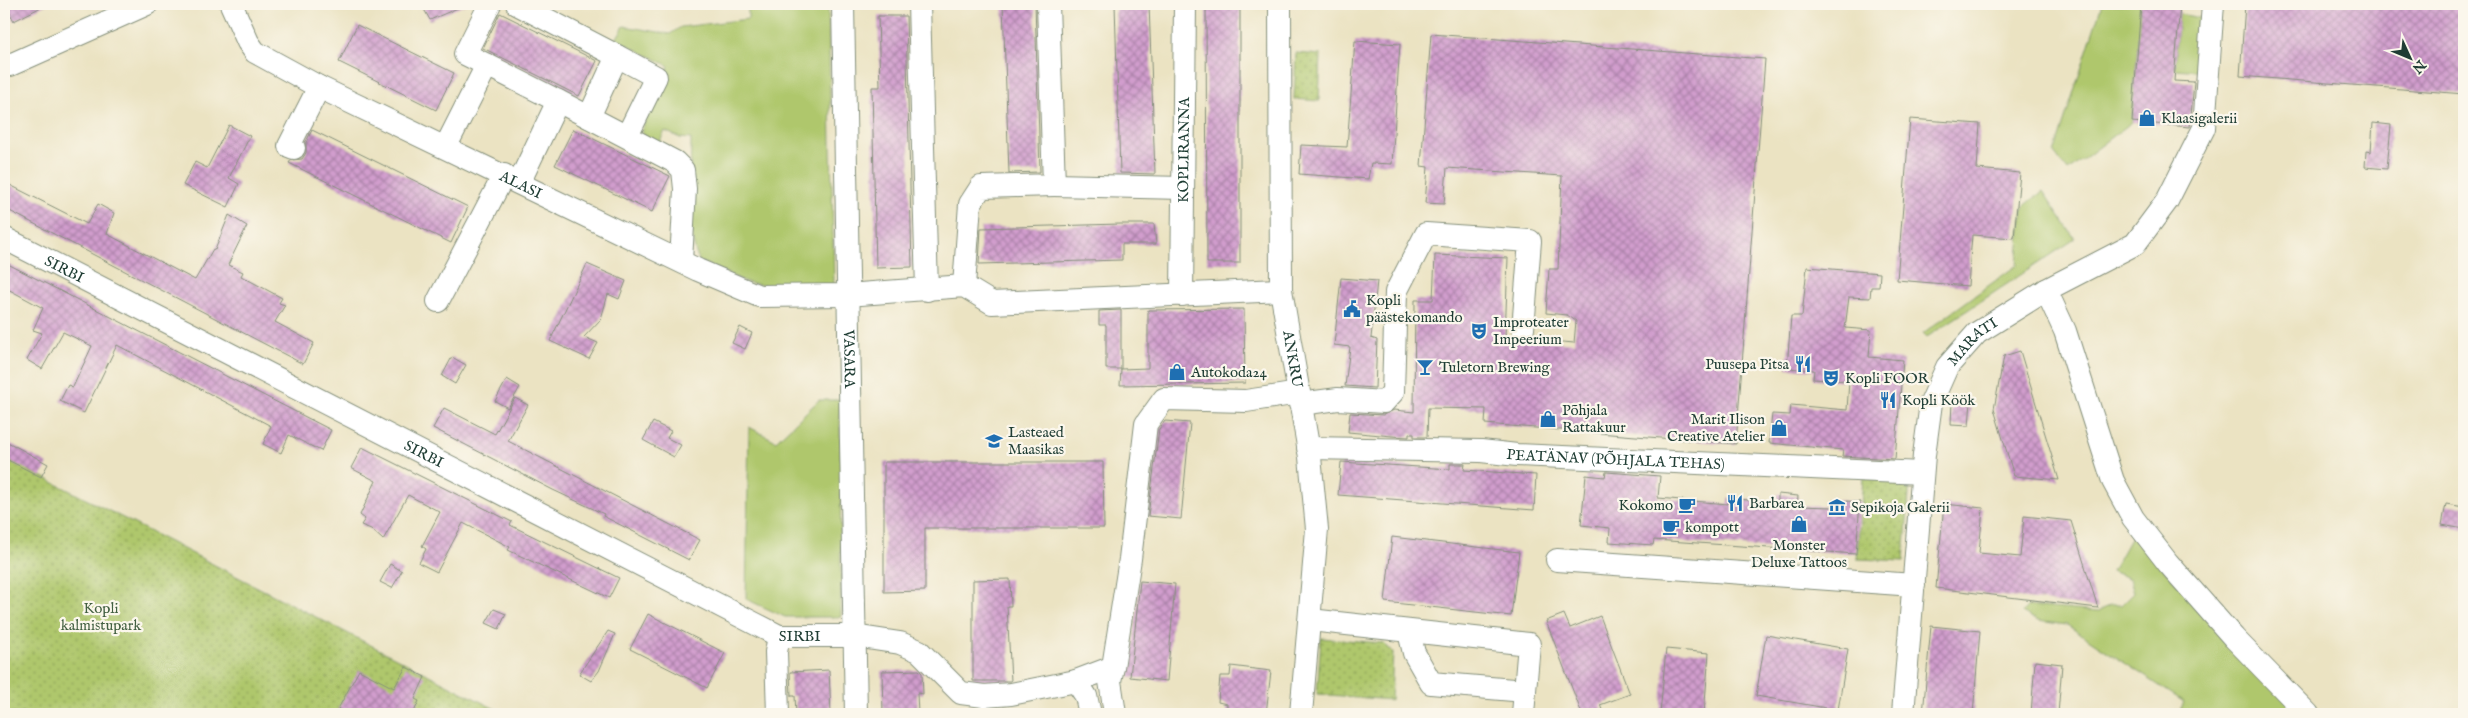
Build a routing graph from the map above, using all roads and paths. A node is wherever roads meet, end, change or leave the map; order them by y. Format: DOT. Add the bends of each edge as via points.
graph roads {
  1 [pos="144,4"];
  2 [pos="231,4"];
  3 [pos="490,4"];
  4 [pos="517,4"];
  5 [pos="843,4"];
  6 [pos="919,4"];
  7 [pos="1048,4"];
  8 [pos="1185,4"];
  9 [pos="1280,4"];
  10 [pos="2213,4"];
  11 [pos="617,56"];
  12 [pos="487,65"];
  13 [pos="4,66"];
  14 [pos="319,87"];
  15 [pos="558,101"];
  16 [pos="589,117"];
  17 [pos="626,136"];
  18 [pos="446,146"];
  19 [pos="294,148"];
  20 [pos="511,179"];
  21 [pos="1054,185"];
  22 [pos="1183,188"];
  23 [pos="4,238"];
  24 [pos="681,261"];
  25 [pos="964,286"];
  26 [pos="927,290"];
  27 [pos="1281,290"];
  28 [pos="2046,290"];
  29 [pos="847,294"];
  30 [pos="1182,295"];
  31 [pos="438,301"];
  32 [pos="1523,329"];
  33 [pos="1299,398"];
  34 [pos="1308,448"];
  35 [pos="1922,473"];
  36 [pos="1557,560"];
  37 [pos="1914,585"];
  38 [pos="1310,620"];
  39 [pos="1409,632"];
  40 [pos="779,636"];
  41 [pos="854,636"];
  42 [pos="1113,667"];
  43 [pos="1076,681"];
  44 [pos="1525,690"];
  45 [pos="778,714"];
  46 [pos="856,714"];
  47 [pos="1090,714"];
  48 [pos="1116,714"];
  49 [pos="1301,714"];
  50 [pos="1523,714"];
  51 [pos="1903,714"];
  52 [pos="2308,714"];
  1 -- 13 [label="street"];
  2 -- 14 [label="street, ALASI" via="256,52"];
  3 -- 12 [label="street" via="465,54"];
  4 -- 11 [label="street"];
  5 -- 29 [label="street, VASARA"];
  6 -- 26 [label="street"];
  7 -- 21 [label="street"];
  8 -- 22 [label="street, KOPLIRANNA"];
  9 -- 27 [label="street, ANKRU"];
  10 -- 28 [label="street, MARATI" via="2204,128 2167,201 2135,244"];
  11 -- 16 [label="street"];
  11 -- 17 [label="street" via="656,77"];
  12 -- 15 [label="street"];
  12 -- 18 [label="street"];
  14 -- 18 [label="street, ALASI"];
  14 -- 19 [label="street" via="289,146"];
  15 -- 16 [label="street"];
  15 -- 20 [label="street"];
  16 -- 17 [label="street"];
  17 -- 24 [label="street" via="683,170"];
  18 -- 20 [label="street, ALASI"];
  20 -- 24 [label="street, ALASI"];
  20 -- 31 [label="street"];
  21 -- 22 [label="street"];
  21 -- 25 [label="street" via="981,187 970,204"];
  22 -- 30 [label="street, KOPLIRANNA"];
  23 -- 40 [label="street, SIRBI"];
  24 -- 29 [label="street, ALASI" via="759,296"];
  25 -- 26 [label="street, ALASI"];
  25 -- 30 [label="street" via="992,303"];
  26 -- 29 [label="street, ALASI"];
  27 -- 30 [label="street"];
  27 -- 33 [label="street, ANKRU"];
  28 -- 35 [label="street, MARATI" via="1977,333 1947,367 1931,403"];
  28 -- 52 [label="street" via="2065,331 2113,481 2133,518 2234,638"];
  29 -- 41 [label="street, VASARA"];
  32 -- 33 [label="street" via="1530,241 1426,234 1396,292 1392,392 1384,402"];
  33 -- 34 [label="street, ANKRU"];
  33 -- 42 [label="street" via="1246,401 1164,399 1146,424"];
  34 -- 35 [label="street, PEATÄNAV (PÕHJALA TEHAS)" via="1481,451 1517,456"];
  34 -- 38 [label="street, ANKRU" via="1317,529"];
  35 -- 37 [label="street, MARATI"];
  36 -- 37 [label="street"];
  37 -- 51 [label="street, MARATI"];
  38 -- 39 [label="street"];
  38 -- 49 [label="street, ANKRU"];
  39 -- 44 [label="street" via="1414,653 1430,683"];
  39 -- 44 [label="street" via="1529,644"];
  40 -- 41 [label="street, SIRBI"];
  40 -- 45 [label="street" via="776,652"];
  41 -- 43 [label="street, SIRBI" via="900,643 919,651 961,693 984,696 1011,694"];
  41 -- 46 [label="street, VASARA"];
  42 -- 43 [label="street, SIRBI"];
  42 -- 48 [label="street" via="1110,681"];
  43 -- 47 [label="street" via="1086,696"];
  44 -- 50 [label="street"];
}
